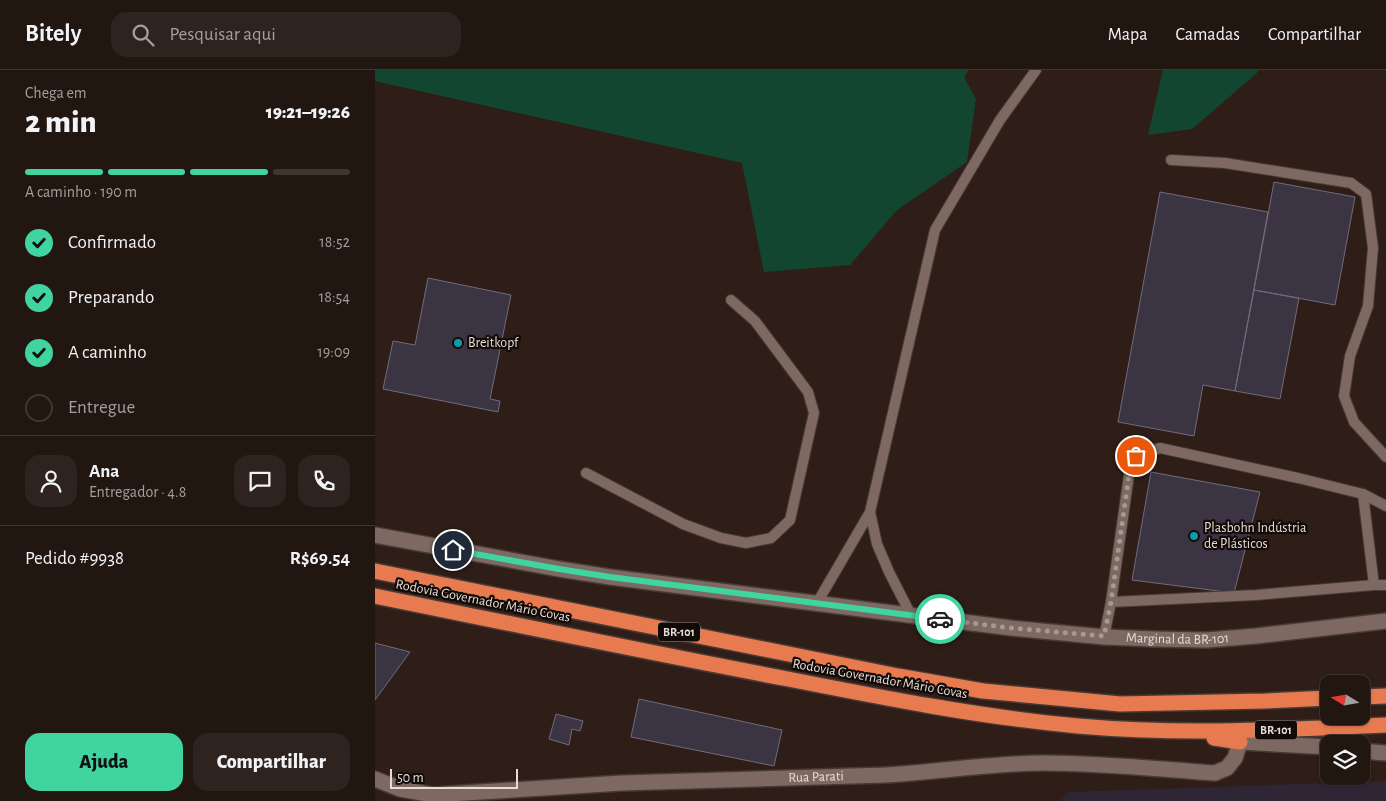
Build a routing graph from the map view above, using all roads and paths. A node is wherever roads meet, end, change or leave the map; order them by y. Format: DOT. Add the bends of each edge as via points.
graph roads {
  1 [pos="1036,70"];
  2 [pos="1171,160"];
  3 [pos="731,300"];
  4 [pos="1386,457"];
  5 [pos="586,473"];
  6 [pos="1363,494"];
  7 [pos="1386,506"];
  8 [pos="870,512"];
  9 [pos="375,535"];
  10 [pos="375,571"];
  11 [pos="1374,585"];
  12 [pos="1386,585"];
  13 [pos="375,596"];
  14 [pos="1111,602"];
  15 [pos="817,603"];
  16 [pos="911,615"];
  17 [pos="1386,621"];
  18 [pos="1104,636"];
  19 [pos="1386,696"];
  20 [pos="1370,697"];
  21 [pos="1320,698"];
  22 [pos="1386,725"];
  23 [pos="1166,731"];
  24 [pos="1240,742"];
  25 [pos="1320,746"];
  26 [pos="1370,752"];
  27 [pos="1386,753"];
  28 [pos="375,779"];
  1 -- 8 [label="lane" via="1000,120 935,230"];
  2 -- 4 [label="lane" via="1225,164 1351,182 1366,194 1373,248 1369,306 1351,356 1344,396 1354,422"];
  3 -- 5 [label="lane" via="755,321 808,392 813,413 790,520 771,538 746,543 721,538 683,524"];
  6 -- 7 [label="lane"];
  6 -- 11 [label="lane"];
  6 -- 14 [label="lane" via="1160,448 1136,456 1129,475"];
  8 -- 15 [label="lane"];
  8 -- 16 [label="lane" via="877,544"];
  9 -- 15 [label="main road, Marginal da BR-101" via="576,572"];
  10 -- 21 [label="highway, Rodovia Governador Mário Covas / BR-101" via="888,674 983,690 1120,704"];
  11 -- 12 [label="lane"];
  11 -- 14 [label="lane"];
  13 -- 23 [label="highway, Rodovia Governador Mário Covas / BR-101" via="943,709 1076,726"];
  14 -- 18 [label="lane"];
  15 -- 16 [label="main road, Marginal da BR-101"];
  16 -- 18 [label="main road, Marginal da BR-101"];
  17 -- 18 [label="main road, Marginal da BR-101" via="1207,640"];
  19 -- 20 [label="highway"];
  22 -- 23 [label="highway, Rodovia Governador Mário Covas / BR-101"];
  23 -- 24 [label="highway"];
  24 -- 25 [label="main road"];
  24 -- 28 [label="main road, Rua Parati" via="1235,758 1227,768 1215,773 1086,764 997,764 885,775 621,783 433,795 401,789"];
  26 -- 27 [label="main road"];
}
